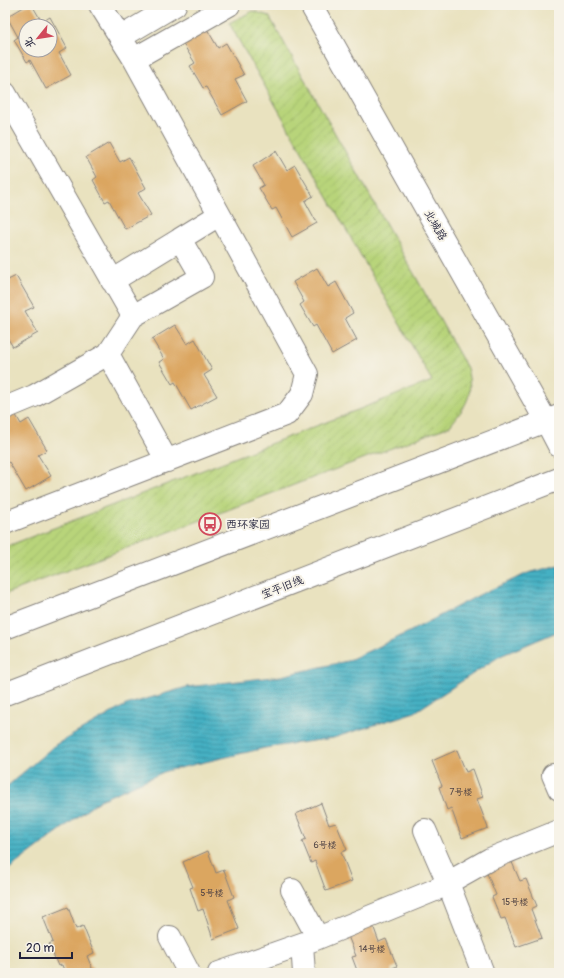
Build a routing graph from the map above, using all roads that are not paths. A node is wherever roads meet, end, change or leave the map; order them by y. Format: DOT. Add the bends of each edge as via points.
graph roads {
  1 [pos="100,5"];
  2 [pos="175,5"];
  3 [pos="228,5"];
  4 [pos="311,5"];
  5 [pos="121,38"];
  6 [pos="134,59"];
  7 [pos="5,93"];
  8 [pos="219,215"];
  9 [pos="184,237"];
  10 [pos="112,280"];
  11 [pos="133,316"];
  12 [pos="108,354"];
  13 [pos="5,408"];
  14 [pos="553,418"];
  15 [pos="559,446"];
  16 [pos="167,461"];
  17 [pos="559,479"];
  18 [pos="5,523"];
  19 [pos="5,628"];
  20 [pos="5,694"];
  21 [pos="425,830"];
  22 [pos="559,831"];
  23 [pos="448,883"];
  24 [pos="292,890"];
  25 [pos="170,937"];
  26 [pos="310,941"];
  27 [pos="189,973"];
  28 [pos="219,973"];
  29 [pos="304,973"];
  30 [pos="483,973"];
  1 -- 5 [label="street"];
  2 -- 5 [label="street"];
  3 -- 6 [label="street"];
  4 -- 14 [label="street, 北城路"];
  5 -- 6 [label="street"];
  6 -- 8 [label="street"];
  7 -- 10 [label="street"];
  8 -- 9 [label="street"];
  8 -- 16 [label="street" via="307,374 302,394 287,414"];
  9 -- 10 [label="street"];
  9 -- 11 [label="street" via="180,239 202,277"];
  10 -- 11 [label="street"];
  11 -- 12 [label="street"];
  12 -- 13 [label="street" via="34,396"];
  12 -- 16 [label="street"];
  14 -- 15 [label="street, 北城路"];
  14 -- 19 [label="street"];
  16 -- 18 [label="street"];
  17 -- 20 [label="street, 宝平旧线"];
  21 -- 23 [label="street"];
  22 -- 23 [label="street" via="490,859"];
  23 -- 26 [label="street"];
  23 -- 30 [label="street"];
  24 -- 26 [label="street"];
  25 -- 27 [label="street"];
  26 -- 28 [label="street"];
  26 -- 29 [label="street"];
}
